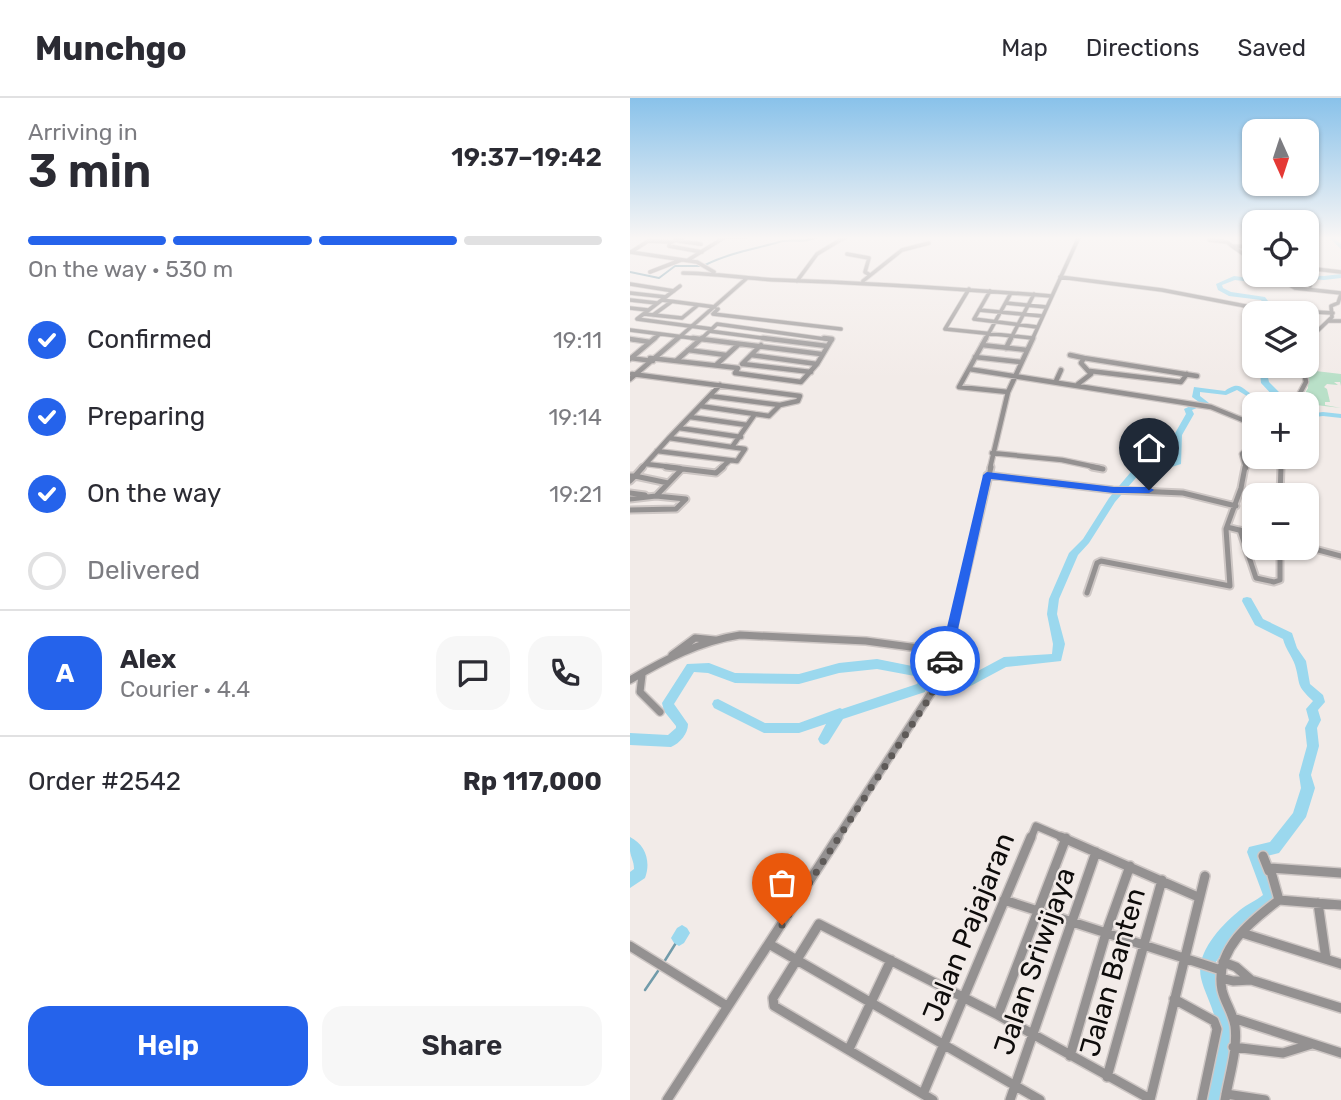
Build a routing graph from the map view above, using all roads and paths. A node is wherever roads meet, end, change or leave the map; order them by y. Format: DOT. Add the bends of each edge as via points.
graph roads {
  1 [pos="738,284"];
  2 [pos="901,284"];
  3 [pos="905,284"];
  4 [pos="1057,284"];
  5 [pos="1112,284"];
  6 [pos="680,286"];
  7 [pos="1293,287"];
  8 [pos="631,288"];
  9 [pos="969,289"];
  10 [pos="674,290"];
  11 [pos="901,291"];
  12 [pos="990,291"];
  13 [pos="1011,292"];
  14 [pos="1034,294"];
  15 [pos="1341,294"];
  16 [pos="1051,296"];
  17 [pos="630,300"];
  18 [pos="662,300"];
  19 [pos="671,302"];
  20 [pos="1006,303"];
  21 [pos="698,305"];
  22 [pos="1028,305"];
  23 [pos="712,307"];
  24 [pos="1046,307"];
  25 [pos="630,308"];
  26 [pos="979,310"];
  27 [pos="1001,313"];
  28 [pos="1333,313"];
  29 [pos="1023,314"];
  30 [pos="653,315"];
  31 [pos="1042,316"];
  32 [pos="636,319"];
  33 [pos="783,321"];
  34 [pos="1328,321"];
  35 [pos="1341,321"];
  36 [pos="995,322"];
  37 [pos="1017,325"];
  38 [pos="690,326"];
  39 [pos="1037,327"];
  40 [pos="841,329"];
  41 [pos="711,330"];
  42 [pos="1319,330"];
  43 [pos="774,331"];
  44 [pos="988,333"];
  45 [pos="660,334"];
  46 [pos="679,336"];
  47 [pos="1012,336"];
  48 [pos="767,338"];
  49 [pos="1032,338"];
  50 [pos="630,339"];
  51 [pos="701,339"];
  52 [pos="650,342"];
  53 [pos="739,344"];
  54 [pos="982,345"];
  55 [pos="760,346"];
  56 [pos="827,346"];
  57 [pos="1006,348"];
  58 [pos="630,349"];
  59 [pos="1027,349"];
  60 [pos="641,350"];
  61 [pos="688,350"];
  62 [pos="821,354"];
  63 [pos="726,355"];
  64 [pos="751,355"];
  65 [pos="1070,355"];
  66 [pos="975,357"];
  67 [pos="630,358"];
  68 [pos="1084,358"];
  69 [pos="651,359"];
  70 [pos="677,360"];
  71 [pos="1021,362"];
  72 [pos="743,364"];
  73 [pos="817,364"];
  74 [pos="716,365"];
  75 [pos="738,368"];
  76 [pos="969,369"];
  77 [pos="1061,370"];
  78 [pos="1090,371"];
  79 [pos="811,372"];
  80 [pos="1015,374"];
  81 [pos="1187,374"];
  82 [pos="632,376"];
  83 [pos="1197,376"];
  84 [pos="1056,381"];
  85 [pos="1072,384"];
  86 [pos="720,386"];
  87 [pos="1008,392"];
  88 [pos="710,396"];
  89 [pos="780,405"];
  90 [pos="700,406"];
  91 [pos="755,414"];
  92 [pos="690,417"];
  93 [pos="1242,419"];
  94 [pos="747,425"];
  95 [pos="679,428"];
  96 [pos="741,437"];
  97 [pos="669,438"];
  98 [pos="732,447"];
  99 [pos="657,451"];
  100 [pos="992,453"];
  101 [pos="729,461"];
  102 [pos="646,464"];
  103 [pos="1103,469"];
  104 [pos="1244,469"];
  105 [pos="681,470"];
  106 [pos="987,475"];
  107 [pos="632,478"];
  108 [pos="668,483"];
  109 [pos="630,493"];
  110 [pos="656,496"];
  111 [pos="630,499"];
  112 [pos="1236,506"];
  113 [pos="630,510"];
  114 [pos="1227,527"];
  115 [pos="1240,530"];
  116 [pos="1242,536"];
  117 [pos="1319,550"];
  118 [pos="1341,556"];
  119 [pos="1250,560"];
  120 [pos="1280,560"];
  121 [pos="1087,593"];
  122 [pos="948,652"];
  123 [pos="642,675"];
  124 [pos="630,680"];
  125 [pos="660,712"];
  126 [pos="1066,838"];
  127 [pos="1096,852"];
  128 [pos="1263,856"];
  129 [pos="1130,866"];
  130 [pos="1269,871"];
  131 [pos="1341,873"];
  132 [pos="1205,876"];
  133 [pos="1162,880"];
  134 [pos="1198,897"];
  135 [pos="1004,900"];
  136 [pos="1279,900"];
  137 [pos="1318,903"];
  138 [pos="1341,905"];
  139 [pos="1037,911"];
  140 [pos="1072,923"];
  141 [pos="1106,933"];
  142 [pos="1242,933"];
  143 [pos="769,944"];
  144 [pos="1143,944"];
  145 [pos="630,946"];
  146 [pos="1184,959"];
  147 [pos="1326,959"];
  148 [pos="795,960"];
  149 [pos="891,960"];
  150 [pos="1341,964"];
  151 [pos="1219,969"];
  152 [pos="1251,980"];
  153 [pos="965,999"];
  154 [pos="1174,999"];
  155 [pos="869,1004"];
  156 [pos="727,1006"];
  157 [pos="1341,1008"];
  158 [pos="998,1015"];
  159 [pos="1233,1018"];
  160 [pos="1033,1035"];
  161 [pos="1312,1044"];
  162 [pos="944,1046"];
  163 [pos="1233,1046"];
  164 [pos="849,1049"];
  165 [pos="1341,1053"];
  166 [pos="1070,1056"];
  167 [pos="1107,1077"];
  168 [pos="1016,1085"];
  169 [pos="923,1094"];
  170 [pos="1225,1097"];
  171 [pos="667,1100"];
  172 [pos="933,1100"];
  173 [pos="1010,1100"];
  174 [pos="1040,1100"];
  175 [pos="1150,1100"];
  176 [pos="1202,1100"];
  177 [pos="1265,1100"];
  1 -- 23 [label="street"];
  2 -- 3 [label="street"];
  3 -- 9 [label="street"];
  3 -- 11 [label="street"];
  4 -- 16 [label="street"];
  5 -- 28 [label="street" via="1277,310"];
  6 -- 10 [label="street"];
  7 -- 15 [label="street"];
  8 -- 10 [label="street"];
  8 -- 18 [label="street"];
  9 -- 12 [label="street"];
  9 -- 44 [label="street" via="945,329"];
  10 -- 18 [label="street"];
  12 -- 13 [label="street"];
  12 -- 26 [label="street"];
  13 -- 14 [label="street"];
  13 -- 20 [label="street"];
  14 -- 16 [label="street"];
  14 -- 22 [label="street"];
  15 -- 28 [label="street" via="1331,306"];
  16 -- 24 [label="street"];
  17 -- 18 [label="street"];
  18 -- 19 [label="street"];
  18 -- 32 [label="street"];
  19 -- 21 [label="street"];
  19 -- 30 [label="street"];
  20 -- 22 [label="street"];
  20 -- 27 [label="street"];
  21 -- 23 [label="street"];
  21 -- 30 [label="street" via="682,318"];
  22 -- 24 [label="street"];
  22 -- 29 [label="street"];
  23 -- 33 [label="street" via="719,307 713,314"];
  23 -- 38 [label="street"];
  24 -- 31 [label="street"];
  25 -- 32 [label="street"];
  26 -- 27 [label="street"];
  26 -- 36 [label="street" via="974,319"];
  27 -- 29 [label="street"];
  27 -- 36 [label="street"];
  28 -- 34 [label="street"];
  29 -- 31 [label="street"];
  29 -- 37 [label="street"];
  30 -- 32 [label="street"];
  31 -- 39 [label="street"];
  32 -- 38 [label="street"];
  32 -- 45 [label="street"];
  33 -- 40 [label="street"];
  33 -- 43 [label="street"];
  34 -- 35 [label="street"];
  34 -- 42 [label="street"];
  36 -- 37 [label="street"];
  36 -- 44 [label="street"];
  37 -- 39 [label="street"];
  37 -- 47 [label="street"];
  38 -- 41 [label="street"];
  38 -- 46 [label="street"];
  39 -- 49 [label="street"];
  41 -- 43 [label="street" via="717,324"];
  41 -- 48 [label="street"];
  41 -- 51 [label="street"];
  43 -- 48 [label="street"];
  43 -- 56 [label="street" via="832,339"];
  44 -- 47 [label="street"];
  44 -- 54 [label="street"];
  45 -- 46 [label="street"];
  45 -- 52 [label="street"];
  46 -- 51 [label="street"];
  46 -- 69 [label="street"];
  47 -- 49 [label="street"];
  47 -- 57 [label="street"];
  48 -- 55 [label="street"];
  48 -- 56 [label="street"];
  49 -- 59 [label="street"];
  50 -- 52 [label="street"];
  51 -- 53 [label="street"];
  51 -- 61 [label="street"];
  52 -- 60 [label="street"];
  53 -- 55 [label="street"];
  53 -- 63 [label="street"];
  54 -- 57 [label="street"];
  54 -- 66 [label="street"];
  55 -- 62 [label="street"];
  55 -- 64 [label="street"];
  56 -- 62 [label="street"];
  57 -- 59 [label="street"];
  58 -- 60 [label="street"];
  59 -- 71 [label="street"];
  60 -- 67 [label="street"];
  61 -- 63 [label="street"];
  61 -- 70 [label="street"];
  62 -- 73 [label="street"];
  63 -- 74 [label="street"];
  64 -- 72 [label="street"];
  64 -- 73 [label="street"];
  65 -- 68 [label="street"];
  66 -- 71 [label="street"];
  66 -- 76 [label="street"];
  67 -- 69 [label="street"];
  68 -- 78 [label="street" via="1081,363"];
  68 -- 81 [label="street"];
  69 -- 70 [label="street"];
  69 -- 82 [label="street"];
  70 -- 74 [label="street"];
  71 -- 80 [label="street"];
  72 -- 75 [label="street"];
  72 -- 79 [label="street"];
  73 -- 79 [label="street"];
  74 -- 75 [label="street"];
  75 -- 79 [label="street" via="735,373 801,382"];
  76 -- 80 [label="street"];
  76 -- 87 [label="street" via="959,387"];
  77 -- 84 [label="street"];
  78 -- 81 [label="street" via="1180,382"];
  78 -- 85 [label="street" via="1091,375"];
  80 -- 84 [label="street"];
  80 -- 87 [label="street"];
  81 -- 83 [label="street"];
  82 -- 86 [label="street"];
  84 -- 85 [label="street"];
  85 -- 93 [label="street" via="1195,404"];
  86 -- 88 [label="street"];
  86 -- 89 [label="street" via="800,397"];
  87 -- 100 [label="street"];
  88 -- 89 [label="street"];
  88 -- 90 [label="street"];
  89 -- 91 [label="street" via="769,416"];
  90 -- 91 [label="street"];
  90 -- 92 [label="street"];
  91 -- 94 [label="street"];
  92 -- 94 [label="street"];
  92 -- 95 [label="street"];
  94 -- 96 [label="street"];
  95 -- 96 [label="street"];
  95 -- 97 [label="street"];
  96 -- 98 [label="street"];
  97 -- 98 [label="street"];
  97 -- 99 [label="street"];
  98 -- 101 [label="street" via="745,450 737,461"];
  99 -- 101 [label="street"];
  99 -- 102 [label="street"];
  100 -- 103 [label="street"];
  100 -- 106 [label="street"];
  101 -- 105 [label="street" via="718,473"];
  102 -- 105 [label="street"];
  102 -- 107 [label="street"];
  104 -- 112 [label="street"];
  105 -- 108 [label="street"];
  106 -- 112 [label="street" via="1183,493"];
  106 -- 122 [label="street"];
  107 -- 108 [label="street"];
  108 -- 110 [label="street"];
  109 -- 110 [label="street"];
  110 -- 111 [label="street"];
  110 -- 113 [label="street" via="686,499 676,509"];
  112 -- 114 [label="street"];
  114 -- 115 [label="street"];
  114 -- 121 [label="street" via="1230,586 1101,561"];
  115 -- 116 [label="street"];
  117 -- 118 [label="street"];
  119 -- 120 [label="street" via="1256,578 1274,582 1280,580"];
  122 -- 123 [label="street" via="866,640 740,635 666,659"];
  122 -- 143 [label="street" via="937,684"];
  123 -- 124 [label="street"];
  123 -- 125 [label="street" via="640,692"];
  126 -- 127 [label="street"];
  126 -- 135 [label="street, Jalan Pajajaran" via="1037,826"];
  126 -- 139 [label="street"];
  127 -- 129 [label="street"];
  127 -- 140 [label="street, Jalan Sriwijaya"];
  128 -- 130 [label="street"];
  129 -- 133 [label="street"];
  129 -- 141 [label="street"];
  130 -- 131 [label="street" via="1272,867"];
  130 -- 136 [label="street"];
  132 -- 134 [label="street"];
  133 -- 134 [label="street"];
  133 -- 144 [label="street, Jalan Banten"];
  134 -- 146 [label="street"];
  135 -- 139 [label="street"];
  135 -- 153 [label="street, Jalan Pajajaran"];
  136 -- 137 [label="street"];
  136 -- 142 [label="street"];
  137 -- 138 [label="street"];
  137 -- 147 [label="street"];
  139 -- 140 [label="street"];
  139 -- 158 [label="street"];
  140 -- 141 [label="street"];
  140 -- 160 [label="street, Jalan Sriwijaya"];
  141 -- 144 [label="street"];
  141 -- 166 [label="street"];
  142 -- 147 [label="street"];
  142 -- 151 [label="street"];
  143 -- 148 [label="street"];
  143 -- 156 [label="street"];
  144 -- 146 [label="street"];
  144 -- 167 [label="street, Jalan Banten"];
  145 -- 156 [label="street"];
  146 -- 151 [label="street"];
  146 -- 154 [label="street"];
  147 -- 150 [label="street"];
  148 -- 149 [label="street" via="819,923"];
  148 -- 155 [label="street"];
  148 -- 164 [label="street" via="773,998 774,1006"];
  149 -- 153 [label="street"];
  149 -- 155 [label="street"];
  151 -- 152 [label="street" via="1233,981"];
  151 -- 152 [label="street" via="1236,967"];
  151 -- 159 [label="street"];
  152 -- 157 [label="street"];
  153 -- 158 [label="street"];
  153 -- 162 [label="street, Jalan Pajajaran"];
  154 -- 175 [label="street"];
  154 -- 176 [label="street" via="1214,1021 1217,1029"];
  155 -- 162 [label="street"];
  155 -- 164 [label="street"];
  156 -- 171 [label="street"];
  158 -- 160 [label="street"];
  159 -- 161 [label="street"];
  159 -- 163 [label="street"];
  160 -- 166 [label="street"];
  160 -- 168 [label="street, Jalan Sriwijaya"];
  161 -- 163 [label="street" via="1284,1054"];
  161 -- 165 [label="street"];
  162 -- 168 [label="street"];
  162 -- 169 [label="street, Jalan Pajajaran"];
  163 -- 170 [label="street"];
  164 -- 169 [label="street"];
  166 -- 167 [label="street"];
  167 -- 175 [label="street"];
  168 -- 173 [label="street, Jalan Sriwijaya"];
  168 -- 174 [label="street"];
  169 -- 172 [label="street"];
  170 -- 177 [label="street"];
}
